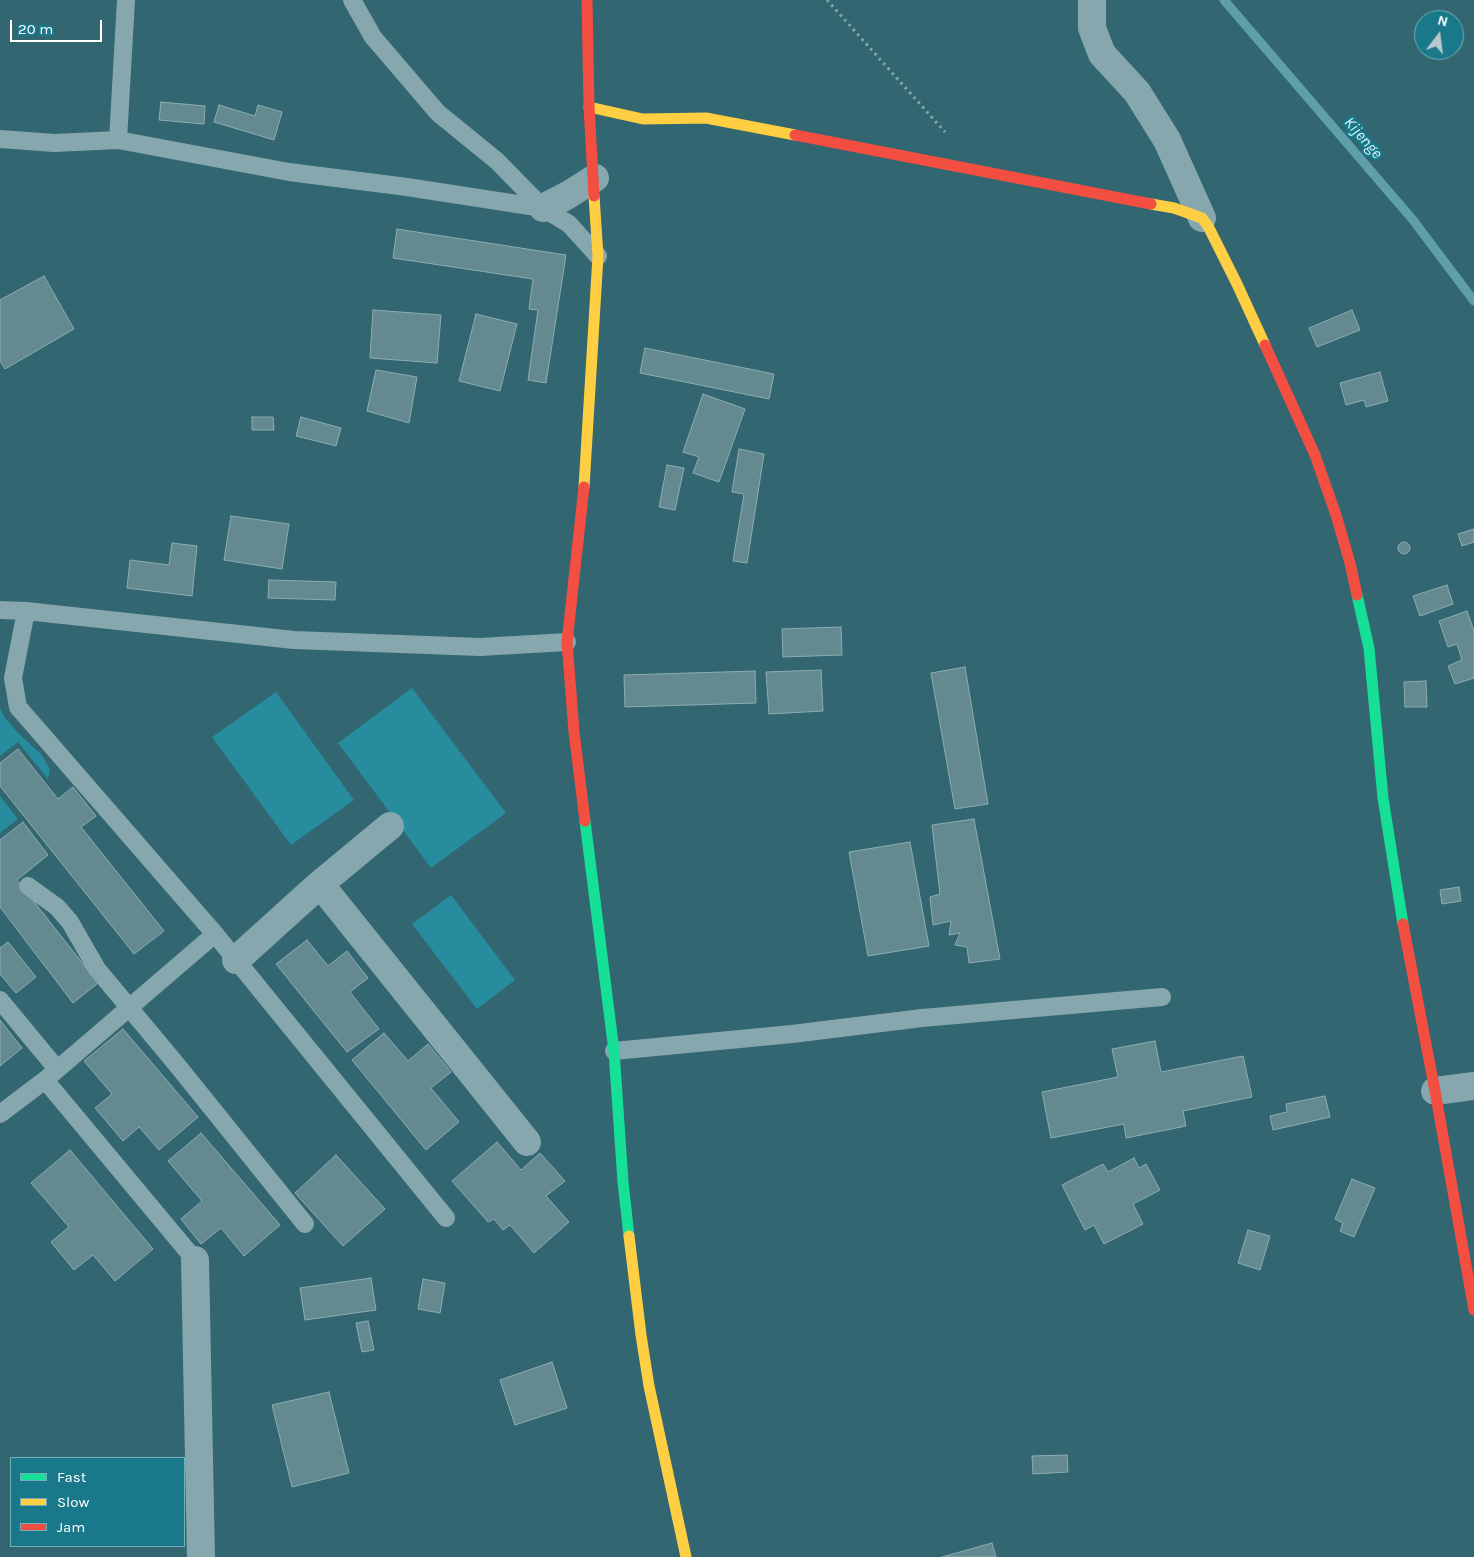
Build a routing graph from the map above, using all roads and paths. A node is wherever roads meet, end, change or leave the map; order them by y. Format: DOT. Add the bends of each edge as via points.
graph roads {
  1 [pos="126,0"];
  2 [pos="352,0"];
  3 [pos="588,0"];
  4 [pos="827,0"];
  5 [pos="1092,0"];
  6 [pos="589,107"];
  7 [pos="946,134"];
  8 [pos="0,139"];
  9 [pos="118,140"];
  10 [pos="595,178"];
  11 [pos="543,208"];
  12 [pos="1202,218"];
  13 [pos="598,256"];
  14 [pos="0,610"];
  15 [pos="26,611"];
  16 [pos="567,642"];
  17 [pos="390,826"];
  18 [pos="320,884"];
  19 [pos="28,886"];
  20 [pos="214,934"];
  21 [pos="236,960"];
  22 [pos="1162,997"];
  23 [pos="0,1000"];
  24 [pos="129,1007"];
  25 [pos="614,1051"];
  26 [pos="51,1075"];
  27 [pos="1474,1086"];
  28 [pos="1435,1091"];
  29 [pos="0,1114"];
  30 [pos="527,1142"];
  31 [pos="446,1218"];
  32 [pos="305,1224"];
  33 [pos="195,1260"];
  34 [pos="1474,1310"];
  35 [pos="201,1557"];
  36 [pos="686,1557"];
  1 -- 9 [label="lane"];
  2 -- 11 [label="lane" via="372,37 438,113 497,161"];
  3 -- 6 [label="street"];
  4 -- 7 [label="path"];
  5 -- 12 [label="street" via="1092,28 1102,54 1137,92 1167,140"];
  6 -- 10 [label="street"];
  6 -- 12 [label="street" via="643,119 706,118 755,126 1174,208"];
  8 -- 9 [label="lane" via="54,143"];
  9 -- 11 [label="lane" via="289,172"];
  10 -- 11 [label="street"];
  10 -- 13 [label="street"];
  11 -- 13 [label="lane" via="569,224"];
  12 -- 28 [label="street" via="1237,284 1314,455 1350,563 1370,648 1383,798 1408,956"];
  13 -- 16 [label="street" via="584,479"];
  14 -- 15 [label="lane"];
  15 -- 16 [label="lane" via="294,640 480,647"];
  15 -- 20 [label="lane" via="13,678 18,707"];
  16 -- 25 [label="street" via="574,732"];
  17 -- 18 [label="street"];
  18 -- 21 [label="street"];
  18 -- 30 [label="street"];
  19 -- 24 [label="lane" via="57,907 70,922 97,969"];
  20 -- 21 [label="lane"];
  20 -- 24 [label="lane"];
  21 -- 31 [label="lane"];
  22 -- 25 [label="lane" via="922,1018"];
  23 -- 26 [label="lane"];
  24 -- 26 [label="lane"];
  24 -- 32 [label="lane"];
  25 -- 36 [label="street" via="623,1182 641,1335"];
  26 -- 29 [label="lane"];
  26 -- 33 [label="lane"];
  27 -- 28 [label="street"];
  28 -- 34 [label="street"];
  33 -- 35 [label="street"];
}
